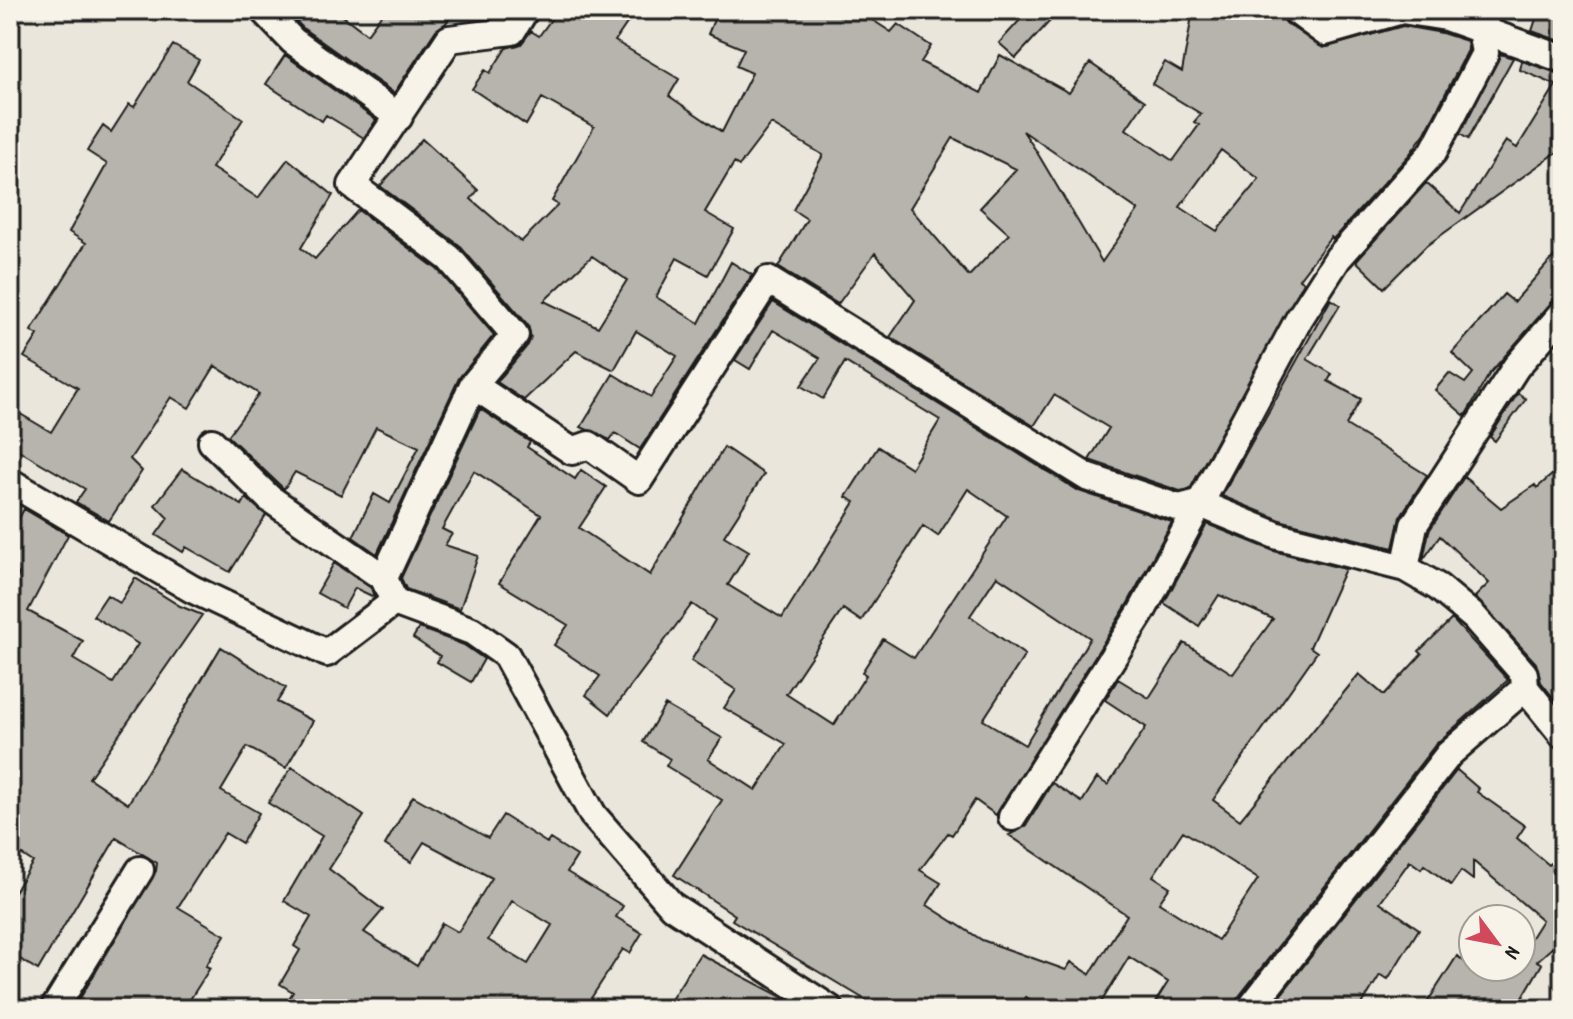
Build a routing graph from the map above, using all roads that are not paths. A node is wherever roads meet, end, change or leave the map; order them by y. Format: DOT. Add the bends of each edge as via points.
graph roads {
  1 [pos="263,10"];
  2 [pos="525,10"];
  3 [pos="1295,10"];
  4 [pos="1484,20"];
  5 [pos="1563,59"];
  6 [pos="399,117"];
  7 [pos="1563,313"];
  8 [pos="473,385"];
  9 [pos="212,442"];
  10 [pos="10,482"];
  11 [pos="1198,503"];
  12 [pos="1405,568"];
  13 [pos="389,590"];
  14 [pos="1525,688"];
  15 [pos="1563,735"];
  16 [pos="1012,817"];
  17 [pos="140,870"];
  18 [pos="54,1009"];
  19 [pos="830,1009"];
  20 [pos="1250,1009"];
  1 -- 6 [label="street" via="293,41"];
  2 -- 6 [label="street" via="512,31 449,39"];
  3 -- 4 [label="street" via="1325,32 1402,10"];
  4 -- 5 [label="street"];
  4 -- 11 [label="street" via="1485,53 1433,152 1338,258"];
  6 -- 8 [label="street" via="352,185 449,258 515,335"];
  7 -- 12 [label="street" via="1516,367 1414,525"];
  8 -- 11 [label="street" via="572,451 589,445 639,480 768,280 1087,477 1179,508"];
  8 -- 13 [label="street"];
  9 -- 13 [label="street" via="269,498"];
  10 -- 13 [label="street" via="192,589 327,653"];
  11 -- 12 [label="street" via="1278,536"];
  11 -- 16 [label="street" via="1142,611"];
  12 -- 14 [label="street" via="1474,617 1524,674"];
  13 -- 19 [label="street" via="472,631 506,655 593,815 672,906"];
  14 -- 15 [label="street"];
  14 -- 20 [label="street" via="1449,754"];
  17 -- 18 [label="street"];
}
